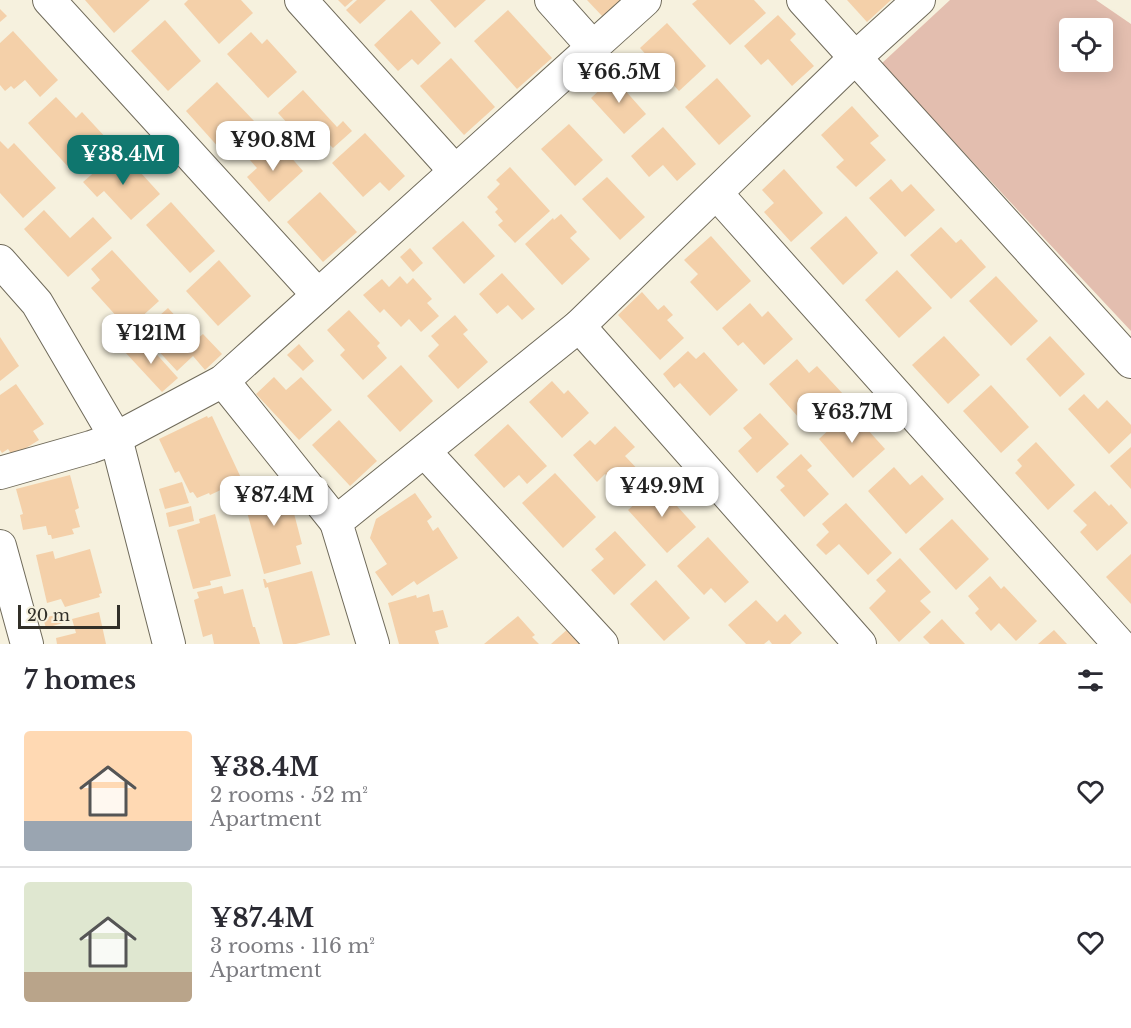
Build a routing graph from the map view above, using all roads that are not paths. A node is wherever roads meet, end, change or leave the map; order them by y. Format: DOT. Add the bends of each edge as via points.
graph roads {
  1 [pos="49,0"];
  2 [pos="301,0"];
  3 [pos="551,0"];
  4 [pos="645,0"];
  5 [pos="803,0"];
  6 [pos="919,0"];
  7 [pos="592,46"];
  8 [pos="856,57"];
  9 [pos="455,171"];
  10 [pos="717,194"];
  11 [pos="0,261"];
  12 [pos="318,295"];
  13 [pos="579,326"];
  14 [pos="1131,363"];
  15 [pos="223,381"];
  16 [pos="116,438"];
  17 [pos="425,452"];
  18 [pos="0,473"];
  19 [pos="336,522"];
  20 [pos="0,546"];
  21 [pos="27,644"];
  22 [pos="169,644"];
  23 [pos="372,644"];
  24 [pos="602,644"];
  25 [pos="860,644"];
  26 [pos="1119,644"];
  1 -- 12 [label="street"];
  2 -- 9 [label="street"];
  3 -- 7 [label="street"];
  4 -- 7 [label="street"];
  5 -- 8 [label="street"];
  6 -- 8 [label="street"];
  7 -- 9 [label="street"];
  8 -- 10 [label="street"];
  8 -- 14 [label="street"];
  9 -- 12 [label="street"];
  10 -- 13 [label="street"];
  10 -- 26 [label="street"];
  11 -- 16 [label="street" via="38,303"];
  12 -- 15 [label="street"];
  13 -- 17 [label="street"];
  13 -- 25 [label="street"];
  15 -- 16 [label="street"];
  15 -- 19 [label="street"];
  16 -- 18 [label="street"];
  16 -- 22 [label="street"];
  17 -- 19 [label="street"];
  17 -- 24 [label="street"];
  19 -- 23 [label="street"];
  20 -- 21 [label="street"];
}
